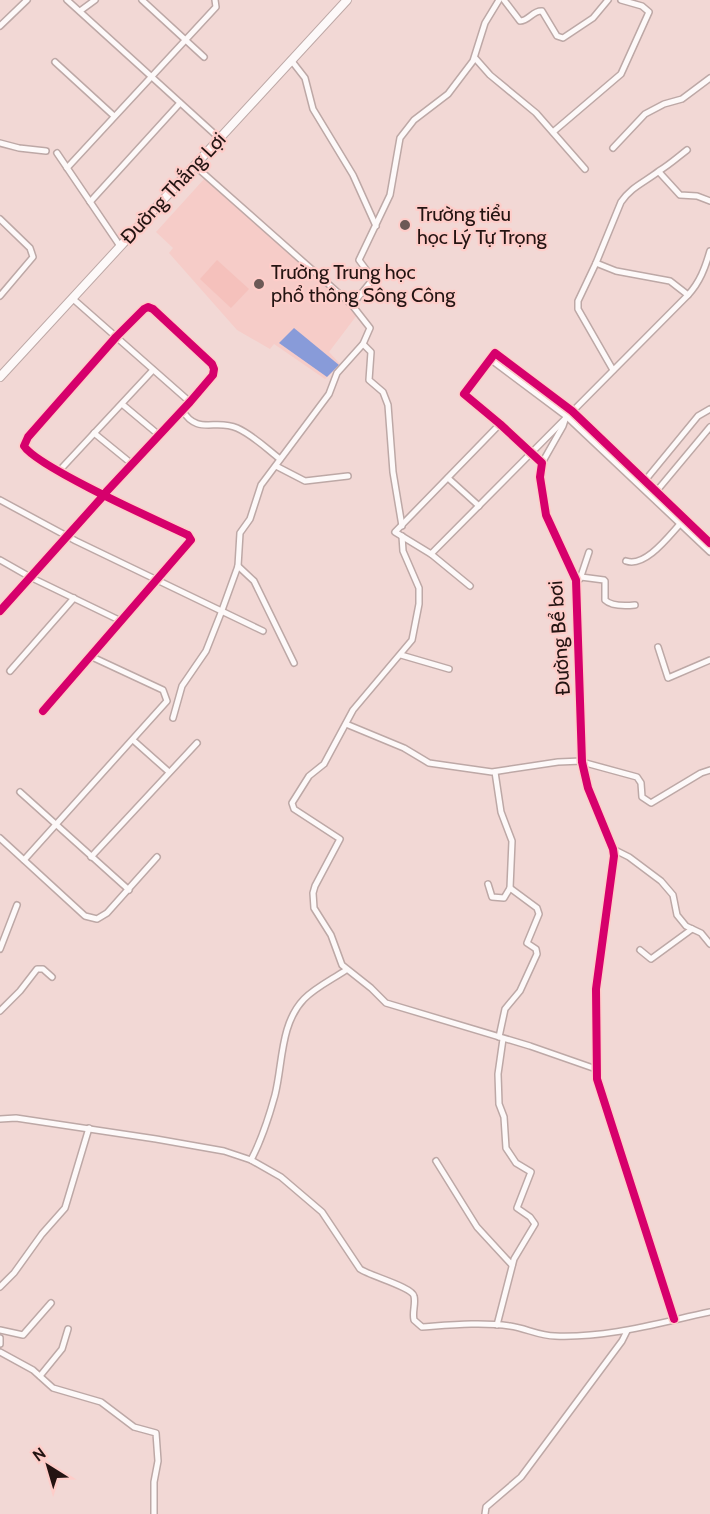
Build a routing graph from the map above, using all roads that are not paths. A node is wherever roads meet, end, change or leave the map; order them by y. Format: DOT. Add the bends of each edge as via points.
graph roads {
  1 [pos="27,0"];
  2 [pos="67,0"];
  3 [pos="95,0"];
  4 [pos="142,0"];
  5 [pos="215,0"];
  6 [pos="347,0"];
  7 [pos="499,0"];
  8 [pos="504,0"];
  9 [pos="608,0"];
  10 [pos="621,0"];
  11 [pos="80,11"];
  12 [pos="0,26"];
  13 [pos="185,39"];
  14 [pos="204,57"];
  15 [pos="475,58"];
  16 [pos="291,60"];
  17 [pos="55,62"];
  18 [pos="151,76"];
  19 [pos="710,78"];
  20 [pos="180,103"];
  21 [pos="114,116"];
  22 [pos="553,132"];
  23 [pos="219,138"];
  24 [pos="0,143"];
  25 [pos="614,148"];
  26 [pos="46,150"];
  27 [pos="687,150"];
  28 [pos="57,153"];
  29 [pos="194,165"];
  30 [pos="67,168"];
  31 [pos="585,169"];
  32 [pos="659,172"];
  33 [pos="710,201"];
  34 [pos="90,202"];
  35 [pos="0,219"];
  36 [pos="376,226"];
  37 [pos="120,246"];
  38 [pos="710,251"];
  39 [pos="596,263"];
  40 [pos="0,296"];
  41 [pos="688,296"];
  42 [pos="72,298"];
  43 [pos="352,305"];
  44 [pos="116,337"];
  45 [pos="363,344"];
  46 [pos="490,359"];
  47 [pos="3,367"];
  48 [pos="153,370"];
  49 [pos="613,370"];
  50 [pos="0,377"];
  51 [pos="190,402"];
  52 [pos="122,404"];
  53 [pos="710,409"];
  54 [pos="182,410"];
  55 [pos="572,411"];
  56 [pos="566,416"];
  57 [pos="500,424"];
  58 [pos="710,427"];
  59 [pos="94,434"];
  60 [pos="159,435"];
  61 [pos="531,452"];
  62 [pos="280,459"];
  63 [pos="542,463"];
  64 [pos="132,464"];
  65 [pos="276,466"];
  66 [pos="59,471"];
  67 [pos="348,476"];
  68 [pos="448,478"];
  69 [pos="643,483"];
  70 [pos="654,494"];
  71 [pos="104,495"];
  72 [pos="0,500"];
  73 [pos="478,506"];
  74 [pos="680,524"];
  75 [pos="402,526"];
  76 [pos="67,536"];
  77 [pos="402,536"];
  78 [pos="710,543"];
  79 [pos="589,552"];
  80 [pos="710,552"];
  81 [pos="431,554"];
  82 [pos="0,560"];
  83 [pos="627,561"];
  84 [pos="238,566"];
  85 [pos="30,577"];
  86 [pos="157,579"];
  87 [pos="578,579"];
  88 [pos="470,586"];
  89 [pos="74,598"];
  90 [pos="635,605"];
  91 [pos="0,610"];
  92 [pos="222,611"];
  93 [pos="122,621"];
  94 [pos="263,631"];
  95 [pos="658,647"];
  96 [pos="401,655"];
  97 [pos="90,657"];
  98 [pos="710,660"];
  99 [pos="294,663"];
  100 [pos="449,669"];
  101 [pos="10,671"];
  102 [pos="44,711"];
  103 [pos="173,718"];
  104 [pos="346,724"];
  105 [pos="132,740"];
  106 [pos="197,743"];
  107 [pos="582,761"];
  108 [pos="710,770"];
  109 [pos="169,772"];
  110 [pos="495,772"];
  111 [pos="20,792"];
  112 [pos="56,824"];
  113 [pos="0,838"];
  114 [pos="613,849"];
  115 [pos="92,857"];
  116 [pos="157,857"];
  117 [pos="24,860"];
  118 [pos="488,884"];
  119 [pos="510,888"];
  120 [pos="129,890"];
  121 [pos="16,904"];
  122 [pos="692,929"];
  123 [pos="710,944"];
  124 [pos="0,949"];
  125 [pos="640,950"];
  126 [pos="346,970"];
  127 [pos="51,977"];
  128 [pos="0,1011"];
  129 [pos="501,1038"];
  130 [pos="596,1068"];
  131 [pos="0,1119"];
  132 [pos="89,1128"];
  133 [pos="251,1160"];
  134 [pos="436,1161"];
  135 [pos="512,1265"];
  136 [pos="0,1287"];
  137 [pos="51,1304"];
  138 [pos="710,1312"];
  139 [pos="674,1319"];
  140 [pos="496,1325"];
  141 [pos="68,1329"];
  142 [pos="0,1330"];
  143 [pos="627,1331"];
  144 [pos="0,1338"];
  145 [pos="0,1344"];
  146 [pos="0,1352"];
  147 [pos="40,1376"];
  148 [pos="154,1514"];
  149 [pos="485,1514"];
  1 -- 12 [label="street"];
  2 -- 11 [label="street"];
  3 -- 11 [label="street"];
  4 -- 13 [label="street"];
  5 -- 13 [label="street" via="216,7"];
  6 -- 16 [label="street, Đường Thắng Lợi"];
  7 -- 15 [label="street" via="485,24"];
  8 -- 9 [label="street" via="520,21 542,11 557,36 563,38 589,22"];
  10 -- 22 [label="street" via="649,12 624,68"];
  11 -- 18 [label="street"];
  13 -- 14 [label="street"];
  13 -- 18 [label="street"];
  15 -- 22 [label="street"];
  15 -- 36 [label="street" via="448,94 414,120 400,138 392,188"];
  16 -- 23 [label="street, Đường Thắng Lợi"];
  16 -- 36 [label="street" via="305,78 313,109 352,175"];
  17 -- 21 [label="street"];
  18 -- 20 [label="street"];
  18 -- 21 [label="street"];
  19 -- 25 [label="street" via="682,99 645,114"];
  20 -- 23 [label="street"];
  20 -- 34 [label="street"];
  21 -- 30 [label="street"];
  22 -- 31 [label="street"];
  23 -- 29 [label="street, Đường Thắng Lợi"];
  24 -- 26 [label="street"];
  27 -- 32 [label="street"];
  28 -- 30 [label="street"];
  29 -- 37 [label="street, Đường Thắng Lợi"];
  29 -- 43 [label="street"];
  30 -- 34 [label="street"];
  32 -- 33 [label="street" via="680,195"];
  32 -- 39 [label="street" via="635,186 621,202"];
  34 -- 37 [label="street"];
  35 -- 40 [label="street" via="33,254"];
  36 -- 43 [label="street" via="359,260 373,279"];
  37 -- 42 [label="street, Đường Thắng Lợi"];
  38 -- 41 [label="street" via="704,272"];
  39 -- 41 [label="street" via="616,271 670,281"];
  39 -- 49 [label="street" via="578,309"];
  41 -- 49 [label="street"];
  42 -- 44 [label="street"];
  42 -- 47 [label="street, Đường Thắng Lợi"];
  43 -- 45 [label="street" via="370,328"];
  44 -- 48 [label="street"];
  44 -- 51 [label="street" via="144,309 153,309 214,369"];
  44 -- 66 [label="street" via="25,441 30,454"];
  45 -- 62 [label="street" via="337,373 329,394"];
  45 -- 75 [label="street" via="371,352 369,380 383,392 388,405"];
  46 -- 55 [label="street" via="495,353"];
  46 -- 56 [label="street"];
  46 -- 57 [label="street" via="464,394"];
  47 -- 50 [label="street, Đường Thắng Lợi"];
  48 -- 51 [label="street"];
  48 -- 52 [label="street"];
  49 -- 55 [label="street"];
  51 -- 54 [label="street"];
  52 -- 59 [label="street"];
  52 -- 60 [label="street"];
  53 -- 69 [label="street" via="698,416"];
  54 -- 60 [label="street"];
  54 -- 62 [label="street" via="196,424 236,428"];
  55 -- 56 [label="street"];
  55 -- 69 [label="street"];
  56 -- 61 [label="street"];
  56 -- 63 [label="street"];
  56 -- 69 [label="street"];
  57 -- 61 [label="street"];
  57 -- 68 [label="street"];
  58 -- 70 [label="street"];
  59 -- 64 [label="street"];
  59 -- 66 [label="street"];
  60 -- 64 [label="street"];
  61 -- 63 [label="street"];
  61 -- 73 [label="street"];
  62 -- 65 [label="street"];
  63 -- 87 [label="street, Đường Bể bơi" via="540,477 546,514"];
  64 -- 71 [label="street"];
  65 -- 67 [label="street" via="305,481"];
  65 -- 84 [label="street" via="261,486 250,519 240,533"];
  66 -- 71 [label="street"];
  68 -- 73 [label="street"];
  68 -- 75 [label="street"];
  69 -- 70 [label="street"];
  70 -- 74 [label="street"];
  70 -- 78 [label="street"];
  71 -- 76 [label="street"];
  71 -- 86 [label="street" via="188,535 191,540"];
  72 -- 76 [label="street"];
  73 -- 81 [label="street"];
  74 -- 80 [label="street"];
  74 -- 83 [label="street" via="652,553 634,562"];
  75 -- 77 [label="street" via="395,532"];
  76 -- 85 [label="street"];
  76 -- 86 [label="street"];
  77 -- 81 [label="street"];
  77 -- 96 [label="street" via="403,551 419,596 413,636"];
  79 -- 87 [label="street"];
  81 -- 88 [label="street"];
  82 -- 85 [label="street"];
  84 -- 92 [label="street"];
  84 -- 99 [label="street" via="254,581"];
  85 -- 89 [label="street"];
  85 -- 91 [label="street"];
  86 -- 92 [label="street"];
  86 -- 93 [label="street"];
  87 -- 90 [label="street" via="604,580 607,602"];
  87 -- 107 [label="street, Đường Bể bơi"];
  89 -- 93 [label="street"];
  89 -- 101 [label="street"];
  92 -- 94 [label="street"];
  92 -- 103 [label="street" via="206,651 182,686"];
  93 -- 97 [label="street"];
  95 -- 98 [label="street" via="668,678"];
  96 -- 100 [label="street"];
  96 -- 104 [label="street" via="358,703"];
  97 -- 102 [label="street"];
  97 -- 105 [label="street" via="163,690 167,701"];
  104 -- 110 [label="street" via="429,763"];
  104 -- 126 [label="street" via="324,764 309,776 292,806 339,837 315,885 313,901"];
  105 -- 109 [label="street"];
  105 -- 112 [label="street"];
  106 -- 109 [label="street"];
  107 -- 108 [label="street" via="637,777 642,797 651,802"];
  107 -- 110 [label="street"];
  107 -- 114 [label="street, Đường Bể bơi" via="588,788"];
  109 -- 115 [label="street"];
  110 -- 119 [label="street" via="501,812 512,841"];
  111 -- 112 [label="street"];
  112 -- 115 [label="street"];
  112 -- 117 [label="street"];
  113 -- 117 [label="street"];
  114 -- 122 [label="street" via="630,857 666,886 673,895 677,915"];
  114 -- 130 [label="street" via="596,989"];
  115 -- 120 [label="street"];
  116 -- 120 [label="street"];
  117 -- 120 [label="street" via="85,916 97,919"];
  118 -- 119 [label="street" via="492,897 504,898"];
  119 -- 129 [label="street" via="539,911 527,943 537,954 520,991 505,1009"];
  121 -- 124 [label="street"];
  122 -- 123 [label="street"];
  122 -- 125 [label="street" via="651,959"];
  126 -- 129 [label="street" via="386,1003"];
  126 -- 133 [label="street" via="311,993 297,1009 284,1040 276,1094"];
  127 -- 128 [label="street" via="44,969 37,969"];
  129 -- 130 [label="street"];
  129 -- 135 [label="street" via="499,1104 506,1148 516,1163 531,1172 517,1208 535,1224"];
  130 -- 139 [label="street" via="599,1089"];
  131 -- 132 [label="street"];
  132 -- 133 [label="street" via="224,1151"];
  132 -- 136 [label="street" via="65,1208"];
  133 -- 140 [label="street" via="280,1177 322,1212 366,1274 411,1290 418,1325"];
  134 -- 135 [label="street" via="477,1227"];
  135 -- 140 [label="street"];
  137 -- 142 [label="street" via="23,1335"];
  138 -- 139 [label="street"];
  139 -- 143 [label="street"];
  140 -- 143 [label="street" via="553,1336"];
  141 -- 147 [label="street" via="62,1349"];
  143 -- 149 [label="street" via="521,1477 486,1507"];
  144 -- 145 [label="street"];
  146 -- 147 [label="street"];
  147 -- 148 [label="street" via="54,1388 101,1402 134,1427 156,1433"];
}
